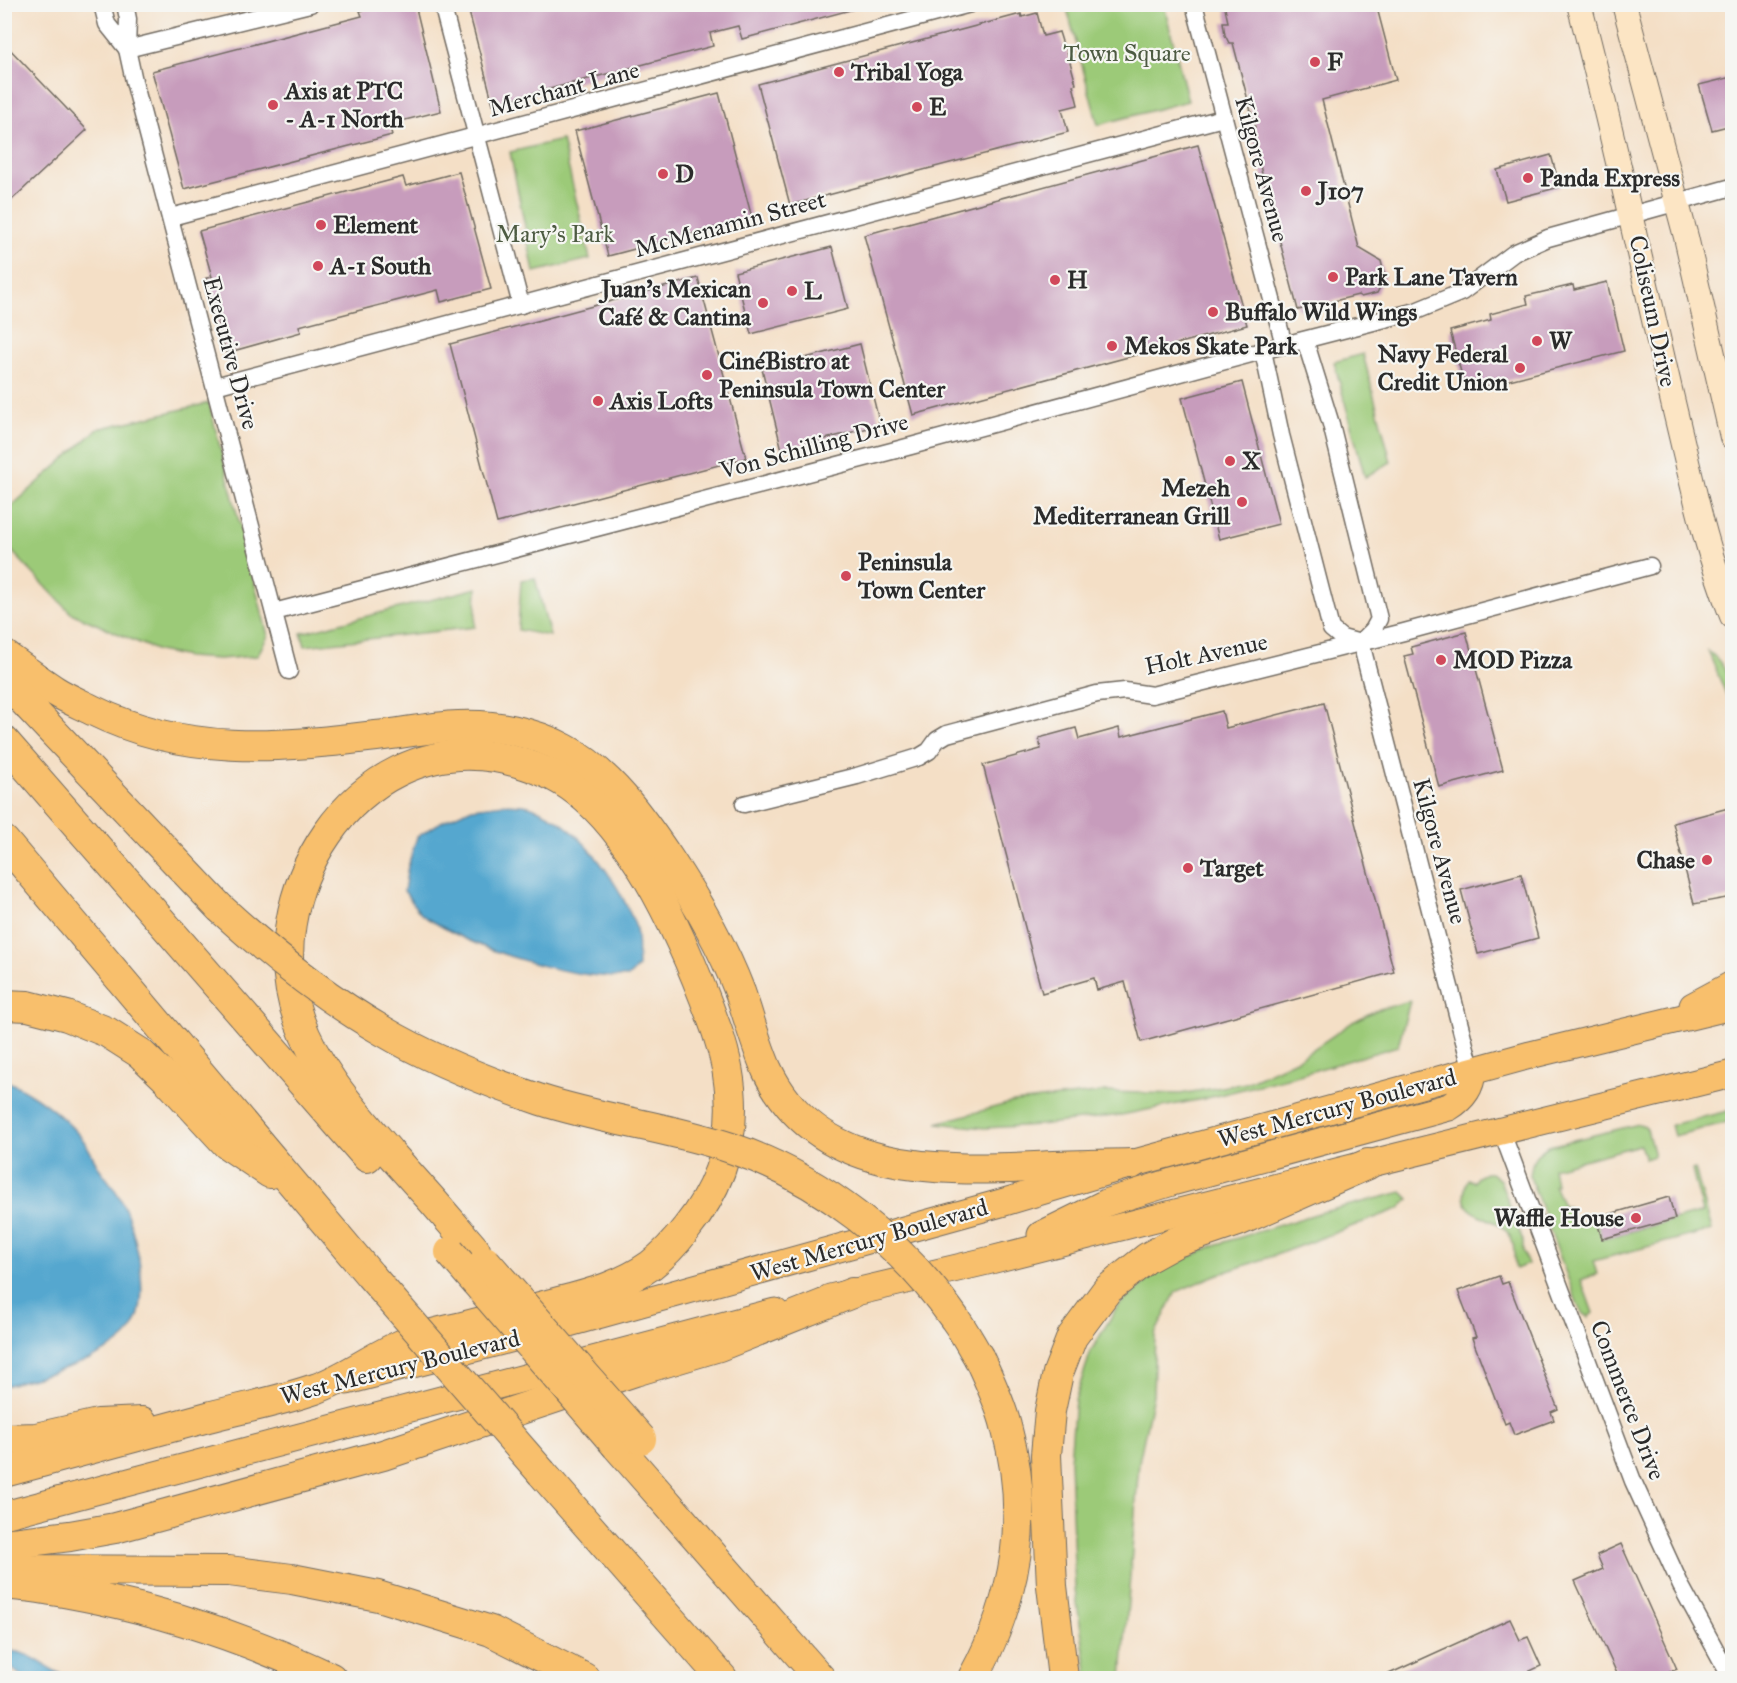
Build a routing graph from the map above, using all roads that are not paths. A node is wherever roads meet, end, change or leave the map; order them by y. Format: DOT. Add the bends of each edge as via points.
graph roads {
  1 [pos="102,4"];
  2 [pos="125,4"];
  3 [pos="310,4"];
  4 [pos="442,4"];
  5 [pos="970,4"];
  6 [pos="1194,4"];
  7 [pos="1579,4"];
  8 [pos="1624,4"];
  9 [pos="127,48"];
  10 [pos="1223,118"];
  11 [pos="477,137"];
  12 [pos="1732,186"];
  13 [pos="1677,202"];
  14 [pos="1631,213"];
  15 [pos="171,217"];
  16 [pos="521,306"];
  17 [pos="1305,340"];
  18 [pos="1284,345"];
  19 [pos="1263,351"];
  20 [pos="215,386"];
  21 [pos="1732,437"];
  22 [pos="1650,566"];
  23 [pos="274,612"];
  24 [pos="1732,616"];
  25 [pos="1360,643"];
  26 [pos="4,655"];
  27 [pos="289,671"];
  28 [pos="4,680"];
  29 [pos="4,741"];
  30 [pos="744,804"];
  31 [pos="4,841"];
  32 [pos="1732,985"];
  33 [pos="4,1005"];
  34 [pos="1732,1006"];
  35 [pos="1658,1025"];
  36 [pos="1472,1072"];
  37 [pos="1732,1074"];
  38 [pos="1501,1130"];
  39 [pos="1131,1164"];
  40 [pos="1368,1164"];
  41 [pos="300,1194"];
  42 [pos="462,1251"];
  43 [pos="987,1261"];
  44 [pos="852,1293"];
  45 [pos="318,1388"];
  46 [pos="205,1418"];
  47 [pos="4,1439"];
  48 [pos="4,1472"];
  49 [pos="4,1515"];
  50 [pos="4,1544"];
  51 [pos="4,1570"];
  52 [pos="4,1585"];
  53 [pos="331,1678"];
  54 [pos="584,1678"];
  55 [pos="722,1678"];
  56 [pos="820,1678"];
  57 [pos="974,1678"];
  58 [pos="1063,1678"];
  59 [pos="1731,1678"];
  1 -- 9 [label="street, Executive Drive" via="107,24"];
  2 -- 9 [label="street, Executive Drive"];
  3 -- 9 [label="street"];
  4 -- 11 [label="street"];
  5 -- 11 [label="street, Merchant Lane"];
  6 -- 10 [label="street, Kilgore Avenue"];
  7 -- 14 [label="street, Coliseum Drive"];
  8 -- 13 [label="street, Coliseum Drive"];
  9 -- 15 [label="street, Executive Drive"];
  10 -- 16 [label="street, McMenamin Street"];
  10 -- 18 [label="street, Kilgore Avenue"];
  11 -- 15 [label="street, Merchant Lane"];
  11 -- 16 [label="street"];
  12 -- 13 [label="street, Von Schilling Drive"];
  13 -- 14 [label="street, Von Schilling Drive"];
  13 -- 21 [label="street, Coliseum Drive"];
  14 -- 17 [label="street, Von Schilling Drive" via="1530,245 1462,292 1429,306"];
  14 -- 24 [label="street, Coliseum Drive" via="1694,495"];
  15 -- 20 [label="street, Executive Drive"];
  16 -- 20 [label="street, McMenamin Street"];
  17 -- 18 [label="street, Von Schilling Drive"];
  17 -- 25 [label="street" via="1330,423 1378,619"];
  18 -- 19 [label="street, Von Schilling Drive"];
  19 -- 23 [label="street, Von Schilling Drive"];
  19 -- 25 [label="street" via="1331,629 1342,638"];
  20 -- 23 [label="street, Executive Drive"];
  22 -- 25 [label="street, Holt Avenue"];
  23 -- 27 [label="street, Executive Drive"];
  25 -- 30 [label="street, Holt Avenue" via="1152,695 1125,691 1097,694 947,734 920,757"];
  25 -- 36 [label="street, Kilgore Avenue"];
  26 -- 39 [label="highway" via="57,693 116,722 196,742 279,746 459,726 500,728 537,736 566,749 593,766 621,795 686,885 739,989 766,1067 784,1097 809,1124 854,1151 903,1164 973,1169"];
  28 -- 57 [label="highway, bridge" via="220,908 249,935 334,999 385,1032 443,1061 542,1100 732,1148 800,1178 888,1243 929,1285 956,1319 979,1358 1006,1424 1018,1493 1015,1563 1006,1605"];
  29 -- 42 [label="highway"];
  31 -- 41 [label="highway"];
  32 -- 35 [label="main road"];
  33 -- 41 [label="highway" via="28,1006 67,1016 106,1032 140,1053 227,1144"];
  34 -- 35 [label="main road, West Mercury Boulevard"];
  35 -- 36 [label="main road, West Mercury Boulevard"];
  36 -- 39 [label="main road, West Mercury Boulevard"];
  36 -- 43 [label="main road" via="1464,1094 1449,1107 1108,1202"];
  37 -- 38 [label="main road, West Mercury Boulevard"];
  38 -- 40 [label="main road, West Mercury Boulevard"];
  38 -- 59 [label="street, Commerce Drive" via="1633,1481 1681,1586"];
  39 -- 45 [label="main road, West Mercury Boulevard" via="533,1333"];
  40 -- 43 [label="main road, West Mercury Boulevard"];
  40 -- 58 [label="highway" via="1238,1221 1176,1242 1147,1258 1107,1290 1072,1337 1058,1373 1046,1455 1052,1575"];
  41 -- 55 [label="highway, bridge"];
  42 -- 45 [label="highway" via="311,1050 294,1004 287,959 296,899 325,836 350,806 397,772 453,756 484,756 516,761 576,790 603,815 633,855 684,949 720,1041 730,1091 726,1153 701,1210 654,1263 630,1278 598,1292 410,1341"];
  42 -- 56 [label="highway, bridge" via="629,1443 699,1540"];
  43 -- 44 [label="main road, West Mercury Boulevard"];
  44 -- 49 [label="main road, West Mercury Boulevard"];
  44 -- 50 [label="highway" via="719,1346 383,1455 115,1527"];
  45 -- 46 [label="highway, West Mercury Boulevard"];
  46 -- 47 [label="highway" via="98,1424 36,1438"];
  46 -- 48 [label="highway, West Mercury Boulevard"];
  51 -- 54 [label="highway" via="230,1571 292,1579 378,1596 491,1631"];
  52 -- 53 [label="highway" via="67,1593 173,1617 249,1642"];
}
